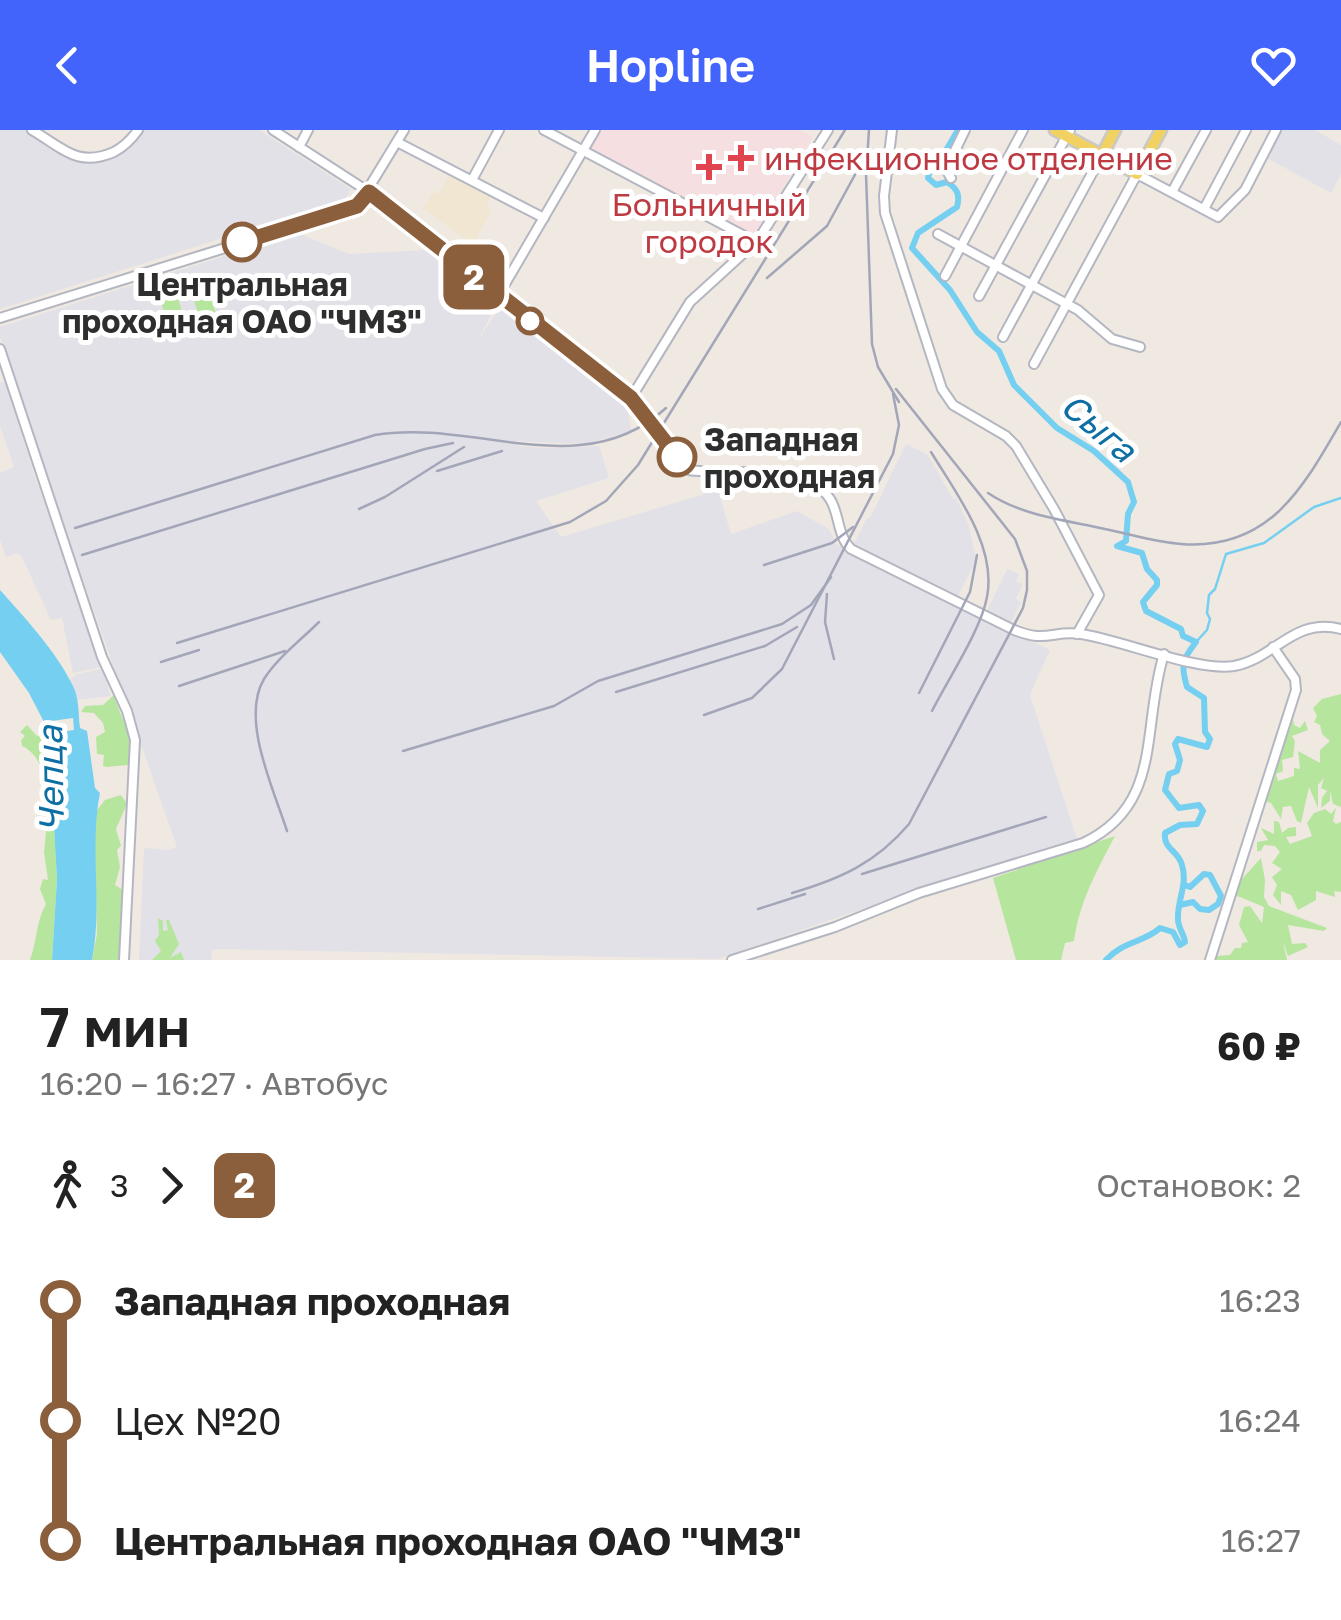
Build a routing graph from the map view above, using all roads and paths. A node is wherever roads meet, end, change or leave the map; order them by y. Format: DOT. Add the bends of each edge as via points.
graph roads {
  1 [pos="32,130"];
  2 [pos="138,130"];
  3 [pos="273,130"];
  4 [pos="308,130"];
  5 [pos="404,130"];
  6 [pos="499,130"];
  7 [pos="544,130"];
  8 [pos="595,130"];
  9 [pos="814,130"];
  10 [pos="892,130"];
  11 [pos="965,130"];
  12 [pos="1023,130"];
  13 [pos="1055,130"];
  14 [pos="1115,130"];
  15 [pos="1161,130"];
  16 [pos="1206,130"];
  17 [pos="1246,130"];
  18 [pos="1276,130"];
  19 [pos="826,133"];
  20 [pos="1068,133"];
  21 [pos="397,142"];
  22 [pos="299,147"];
  23 [pos="584,151"];
  24 [pos="1102,155"];
  25 [pos="1137,174"];
  26 [pos="952,178"];
  27 [pos="472,180"];
  28 [pos="369,192"];
  29 [pos="1172,192"];
  30 [pos="357,206"];
  31 [pos="388,207"];
  32 [pos="1204,209"];
  33 [pos="544,218"];
  34 [pos="938,234"];
  35 [pos="756,242"];
  36 [pos="961,246"];
  37 [pos="996,265"];
  38 [pos="945,276"];
  39 [pos="1032,285"];
  40 [pos="498,296"];
  41 [pos="978,296"];
  42 [pos="1066,303"];
  43 [pos="0,318"];
  44 [pos="1003,338"];
  45 [pos="1140,347"];
  46 [pos="0,349"];
  47 [pos="1034,364"];
  48 [pos="631,398"];
  49 [pos="1341,628"];
  50 [pos="1077,634"];
  51 [pos="1273,647"];
  52 [pos="1164,654"];
  53 [pos="124,960"];
  54 [pos="732,960"];
  55 [pos="1210,960"];
  1 -- 2 [label="street" via="90,160 121,148"];
  3 -- 22 [label="street"];
  4 -- 22 [label="street"];
  5 -- 21 [label="street"];
  6 -- 27 [label="street"];
  7 -- 23 [label="street"];
  8 -- 23 [label="street"];
  9 -- 19 [label="street"];
  10 -- 50 [label="street" via="885,213 942,389 953,405 1006,436 1054,509 1098,596"];
  11 -- 26 [label="street" via="946,169"];
  12 -- 36 [label="street"];
  13 -- 20 [label="main road"];
  14 -- 24 [label="main road"];
  15 -- 25 [label="main road"];
  16 -- 29 [label="street"];
  17 -- 32 [label="street"];
  18 -- 32 [label="street" via="1245,190 1218,217"];
  19 -- 35 [label="street"];
  20 -- 24 [label="main road"];
  20 -- 37 [label="street"];
  21 -- 27 [label="street"];
  21 -- 28 [label="street"];
  22 -- 28 [label="street"];
  23 -- 33 [label="street"];
  23 -- 35 [label="street"];
  24 -- 25 [label="main road"];
  24 -- 39 [label="street"];
  25 -- 29 [label="street"];
  25 -- 42 [label="street"];
  27 -- 33 [label="street"];
  28 -- 30 [label="street"];
  28 -- 31 [label="street"];
  29 -- 32 [label="street"];
  30 -- 31 [label="street"];
  30 -- 43 [label="street"];
  31 -- 40 [label="street"];
  33 -- 40 [label="street"];
  34 -- 36 [label="street"];
  35 -- 48 [label="street" via="694,297"];
  36 -- 37 [label="street"];
  36 -- 38 [label="street"];
  37 -- 39 [label="street"];
  37 -- 41 [label="street"];
  39 -- 42 [label="street"];
  39 -- 44 [label="street"];
  40 -- 48 [label="street"];
  42 -- 45 [label="street" via="1112,340"];
  42 -- 47 [label="street"];
  46 -- 53 [label="street" via="134,740"];
  48 -- 50 [label="street" via="689,470 793,476 826,494 851,550 1026,635"];
  49 -- 51 [label="street" via="1303,629"];
  50 -- 52 [label="street"];
  51 -- 52 [label="street" via="1233,666"];
  51 -- 55 [label="street" via="1296,690"];
  52 -- 54 [label="street" via="1141,781 1122,818 1104,833"];
}
